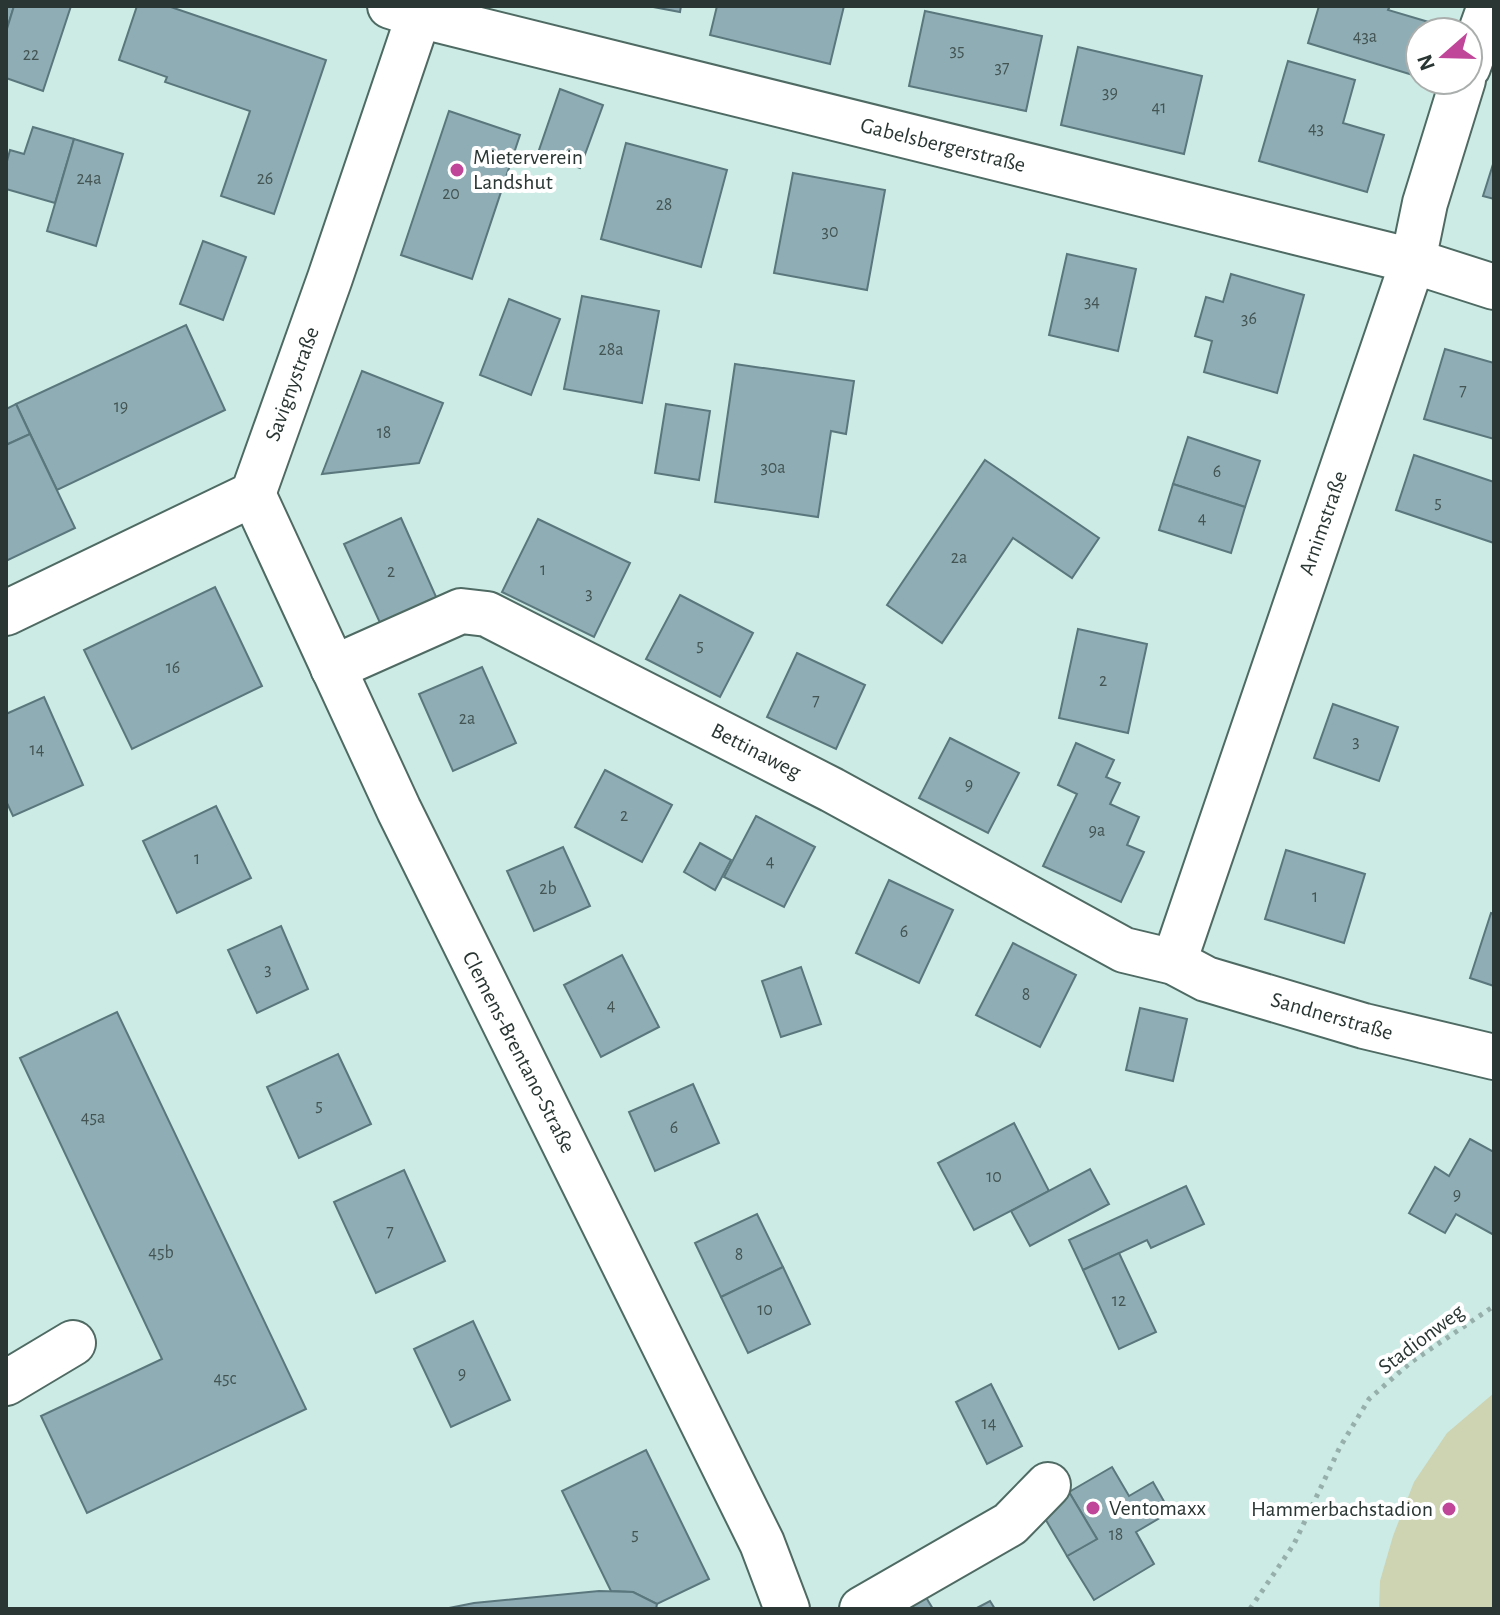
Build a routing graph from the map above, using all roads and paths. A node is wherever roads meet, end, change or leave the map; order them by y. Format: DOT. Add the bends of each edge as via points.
graph roads {
  1 [pos="410,9"];
  2 [pos="1458,96"];
  3 [pos="1413,261"];
  4 [pos="1494,287"];
  5 [pos="253,494"];
  6 [pos="6,613"];
  7 [pos="333,668"];
  8 [pos="1174,962"];
  9 [pos="1494,1057"];
  10 [pos="1494,1306"];
  11 [pos="73,1343"];
  12 [pos="6,1383"];
  13 [pos="1048,1485"];
  14 [pos="787,1609"];
  15 [pos="862,1609"];
  16 [pos="1250,1609"];
  1 -- 3 [label="street, Gabelsbergerstraße"];
  1 -- 5 [label="street, Savignystraße" via="330,278"];
  2 -- 3 [label="street, Arnimstraße"];
  3 -- 4 [label="street, Gabelsbergerstraße"];
  3 -- 8 [label="street, Arnimstraße"];
  5 -- 6 [label="street"];
  5 -- 7 [label="street, Clemens-Brentano-Straße"];
  7 -- 8 [label="street, Bettinaweg" via="461,611 487,614 832,790 1124,950"];
  7 -- 14 [label="street, Clemens-Brentano-Straße" via="762,1543"];
  8 -- 9 [label="street, Sandnerstraße" via="1206,979 1349,1022"];
  10 -- 16 [label="path, Stadionweg" via="1410,1363 1369,1399 1294,1544"];
  11 -- 12 [label="street"];
  13 -- 15 [label="street" via="1010,1524"];
}
